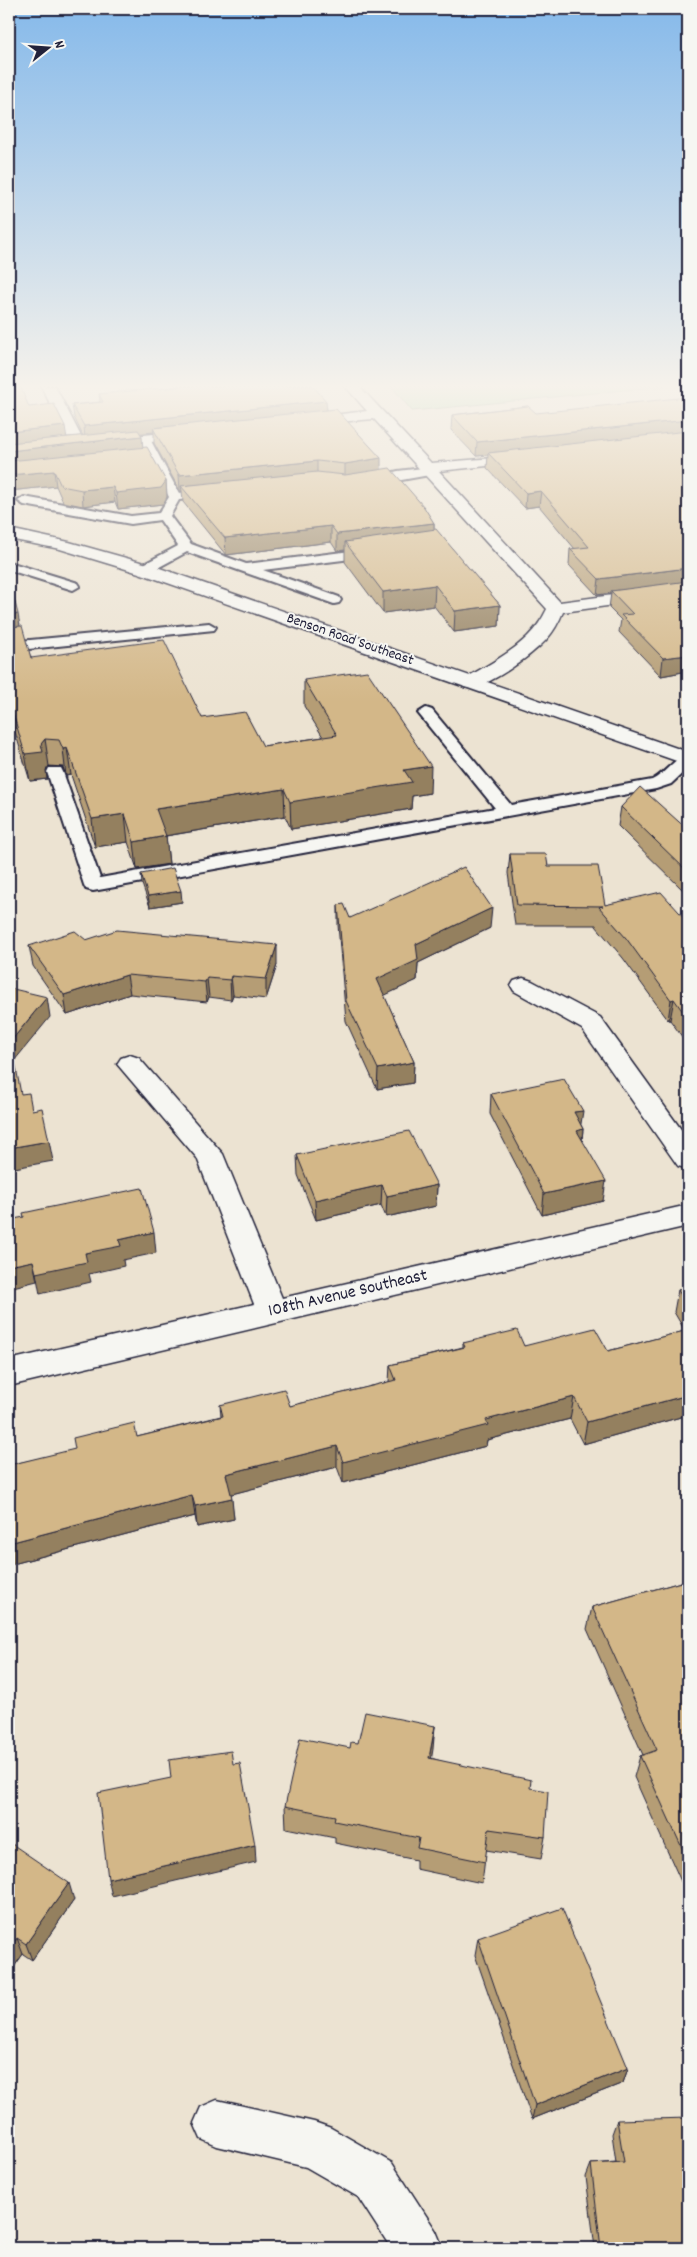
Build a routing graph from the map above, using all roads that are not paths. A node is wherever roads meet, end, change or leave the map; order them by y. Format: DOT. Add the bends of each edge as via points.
graph roads {
  1 [pos="171,491"];
  2 [pos="449,491"];
  3 [pos="222,492"];
  4 [pos="175,497"];
  5 [pos="24,501"];
  6 [pos="163,516"];
  7 [pos="9,534"];
  8 [pos="186,547"];
  9 [pos="392,550"];
  10 [pos="9,566"];
  11 [pos="145,568"];
  12 [pos="245,568"];
  13 [pos="73,586"];
  14 [pos="688,590"];
  15 [pos="334,600"];
  16 [pos="556,608"];
  17 [pos="209,627"];
  18 [pos="9,647"];
  19 [pos="471,682"];
  20 [pos="426,713"];
  21 [pos="688,759"];
  22 [pos="55,772"];
  23 [pos="507,811"];
  24 [pos="523,986"];
  25 [pos="130,1064"];
  26 [pos="688,1159"];
  27 [pos="688,1216"];
  28 [pos="272,1312"];
  29 [pos="9,1374"];
  30 [pos="217,2123"];
  31 [pos="419,2248"];
  1 -- 4 [label="lane"];
  2 -- 16 [label="street"];
  3 -- 4 [label="lane"];
  4 -- 6 [label="lane"];
  5 -- 6 [label="lane" via="131,520"];
  6 -- 8 [label="lane"];
  7 -- 11 [label="street, Benson Road Southeast"];
  8 -- 11 [label="lane"];
  8 -- 12 [label="lane"];
  9 -- 12 [label="lane"];
  10 -- 13 [label="lane"];
  11 -- 19 [label="street, Benson Road Southeast"];
  12 -- 15 [label="lane"];
  14 -- 16 [label="street"];
  16 -- 19 [label="street" via="552,622 530,646"];
  17 -- 18 [label="lane"];
  19 -- 21 [label="street, Benson Road Southeast"];
  20 -- 23 [label="lane"];
  21 -- 23 [label="lane" via="656,784"];
  22 -- 23 [label="lane" via="93,885"];
  24 -- 26 [label="street" via="591,1023"];
  25 -- 28 [label="street" via="209,1154"];
  27 -- 28 [label="street, 108th Avenue Southeast"];
  28 -- 29 [label="street, 108th Avenue Southeast"];
  30 -- 31 [label="street" via="314,2145 375,2180"];
}
